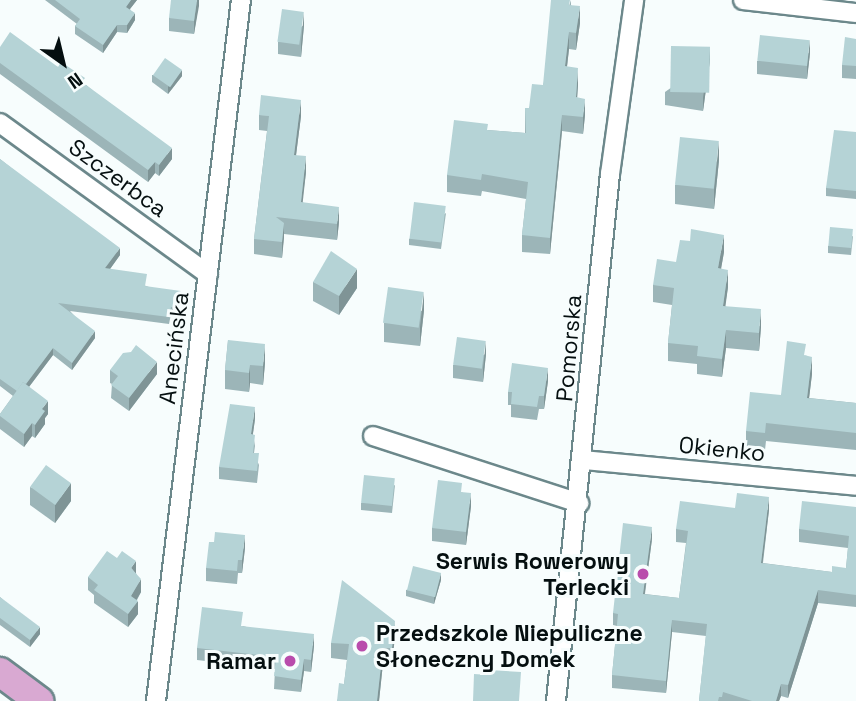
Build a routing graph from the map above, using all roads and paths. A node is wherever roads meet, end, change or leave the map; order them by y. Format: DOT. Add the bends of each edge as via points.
graph roads {
  1 [pos="241,0"];
  2 [pos="634,0"];
  3 [pos="743,0"];
  4 [pos="856,13"];
  5 [pos="0,123"];
  6 [pos="208,274"];
  7 [pos="373,436"];
  8 [pos="583,460"];
  9 [pos="856,486"];
  10 [pos="579,503"];
  11 [pos="0,673"];
  12 [pos="39,701"];
  13 [pos="156,701"];
  14 [pos="556,701"];
  1 -- 6 [label="street, Anecińska"];
  2 -- 8 [label="street, Pomorska" via="610,174"];
  3 -- 4 [label="street"];
  5 -- 6 [label="street, Szczerbca"];
  6 -- 13 [label="street, Anecińska"];
  7 -- 10 [label="street"];
  8 -- 9 [label="street, Okienko"];
  8 -- 10 [label="street, Pomorska"];
  10 -- 14 [label="street, Pomorska"];
  11 -- 12 [label="main road"];
}
